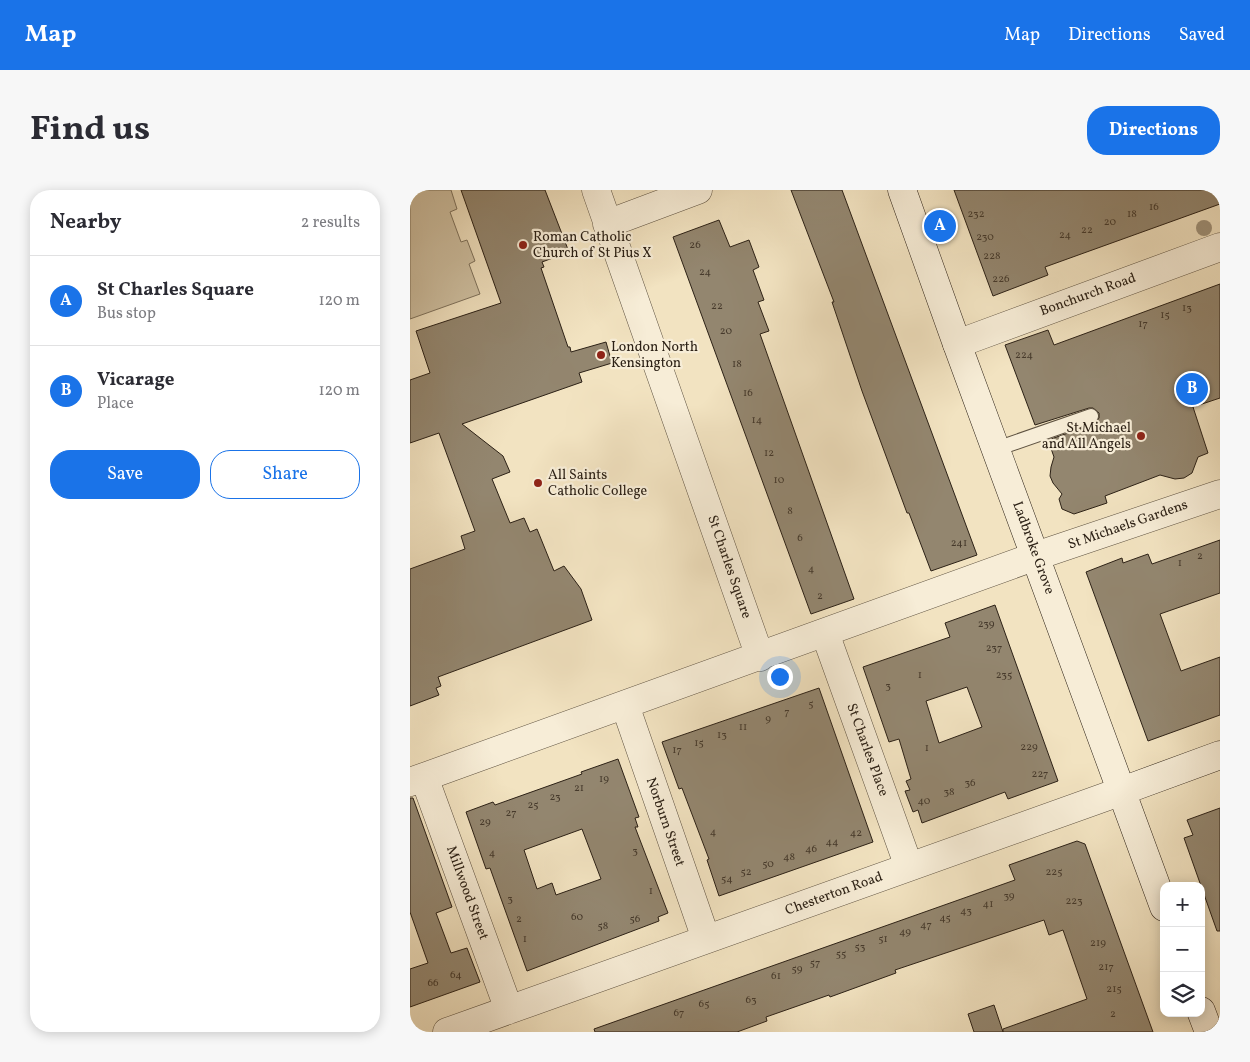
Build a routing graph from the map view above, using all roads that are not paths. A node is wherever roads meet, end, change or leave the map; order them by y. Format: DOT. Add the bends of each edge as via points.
graph roads {
  1 [pos="596,190"];
  2 [pos="698,190"];
  3 [pos="902,190"];
  4 [pos="607,224"];
  5 [pos="1220,247"];
  6 [pos="956,344"];
  7 [pos="1091,416"];
  8 [pos="996,449"];
  9 [pos="1220,494"];
  10 [pos="1036,556"];
  11 [pos="825,633"];
  12 [pos="760,657"];
  13 [pos="625,705"];
  14 [pos="1220,755"];
  15 [pos="417,780"];
  16 [pos="1122,791"];
  17 [pos="909,867"];
  18 [pos="1160,896"];
  19 [pos="706,939"];
  20 [pos="509,1010"];
  21 [pos="1203,1017"];
  22 [pos="447,1032"];
  23 [pos="1209,1032"];
  1 -- 4 [label="street, St Charles Square"];
  2 -- 4 [label="street"];
  3 -- 6 [label="street, Ladbroke Grove"];
  4 -- 12 [label="street, St Charles Square"];
  5 -- 6 [label="street, Bonchurch Road"];
  6 -- 8 [label="street, Ladbroke Grove"];
  7 -- 8 [label="lane"];
  8 -- 10 [label="street, Ladbroke Grove"];
  9 -- 10 [label="street, St Michaels Gardens"];
  10 -- 11 [label="street"];
  10 -- 16 [label="street, Ladbroke Grove"];
  11 -- 12 [label="street"];
  11 -- 17 [label="street, St Charles Place"];
  12 -- 13 [label="street"];
  13 -- 15 [label="street"];
  13 -- 19 [label="street, Norburn Street"];
  14 -- 16 [label="street, Chesterton Road"];
  15 -- 20 [label="street, Millwood Street"];
  16 -- 17 [label="street, Chesterton Road"];
  16 -- 18 [label="street, Ladbroke Grove"];
  17 -- 19 [label="street, Chesterton Road"];
  19 -- 20 [label="street, Chesterton Road"];
  20 -- 22 [label="street, Chesterton Road"];
  21 -- 23 [label="street"];
}
